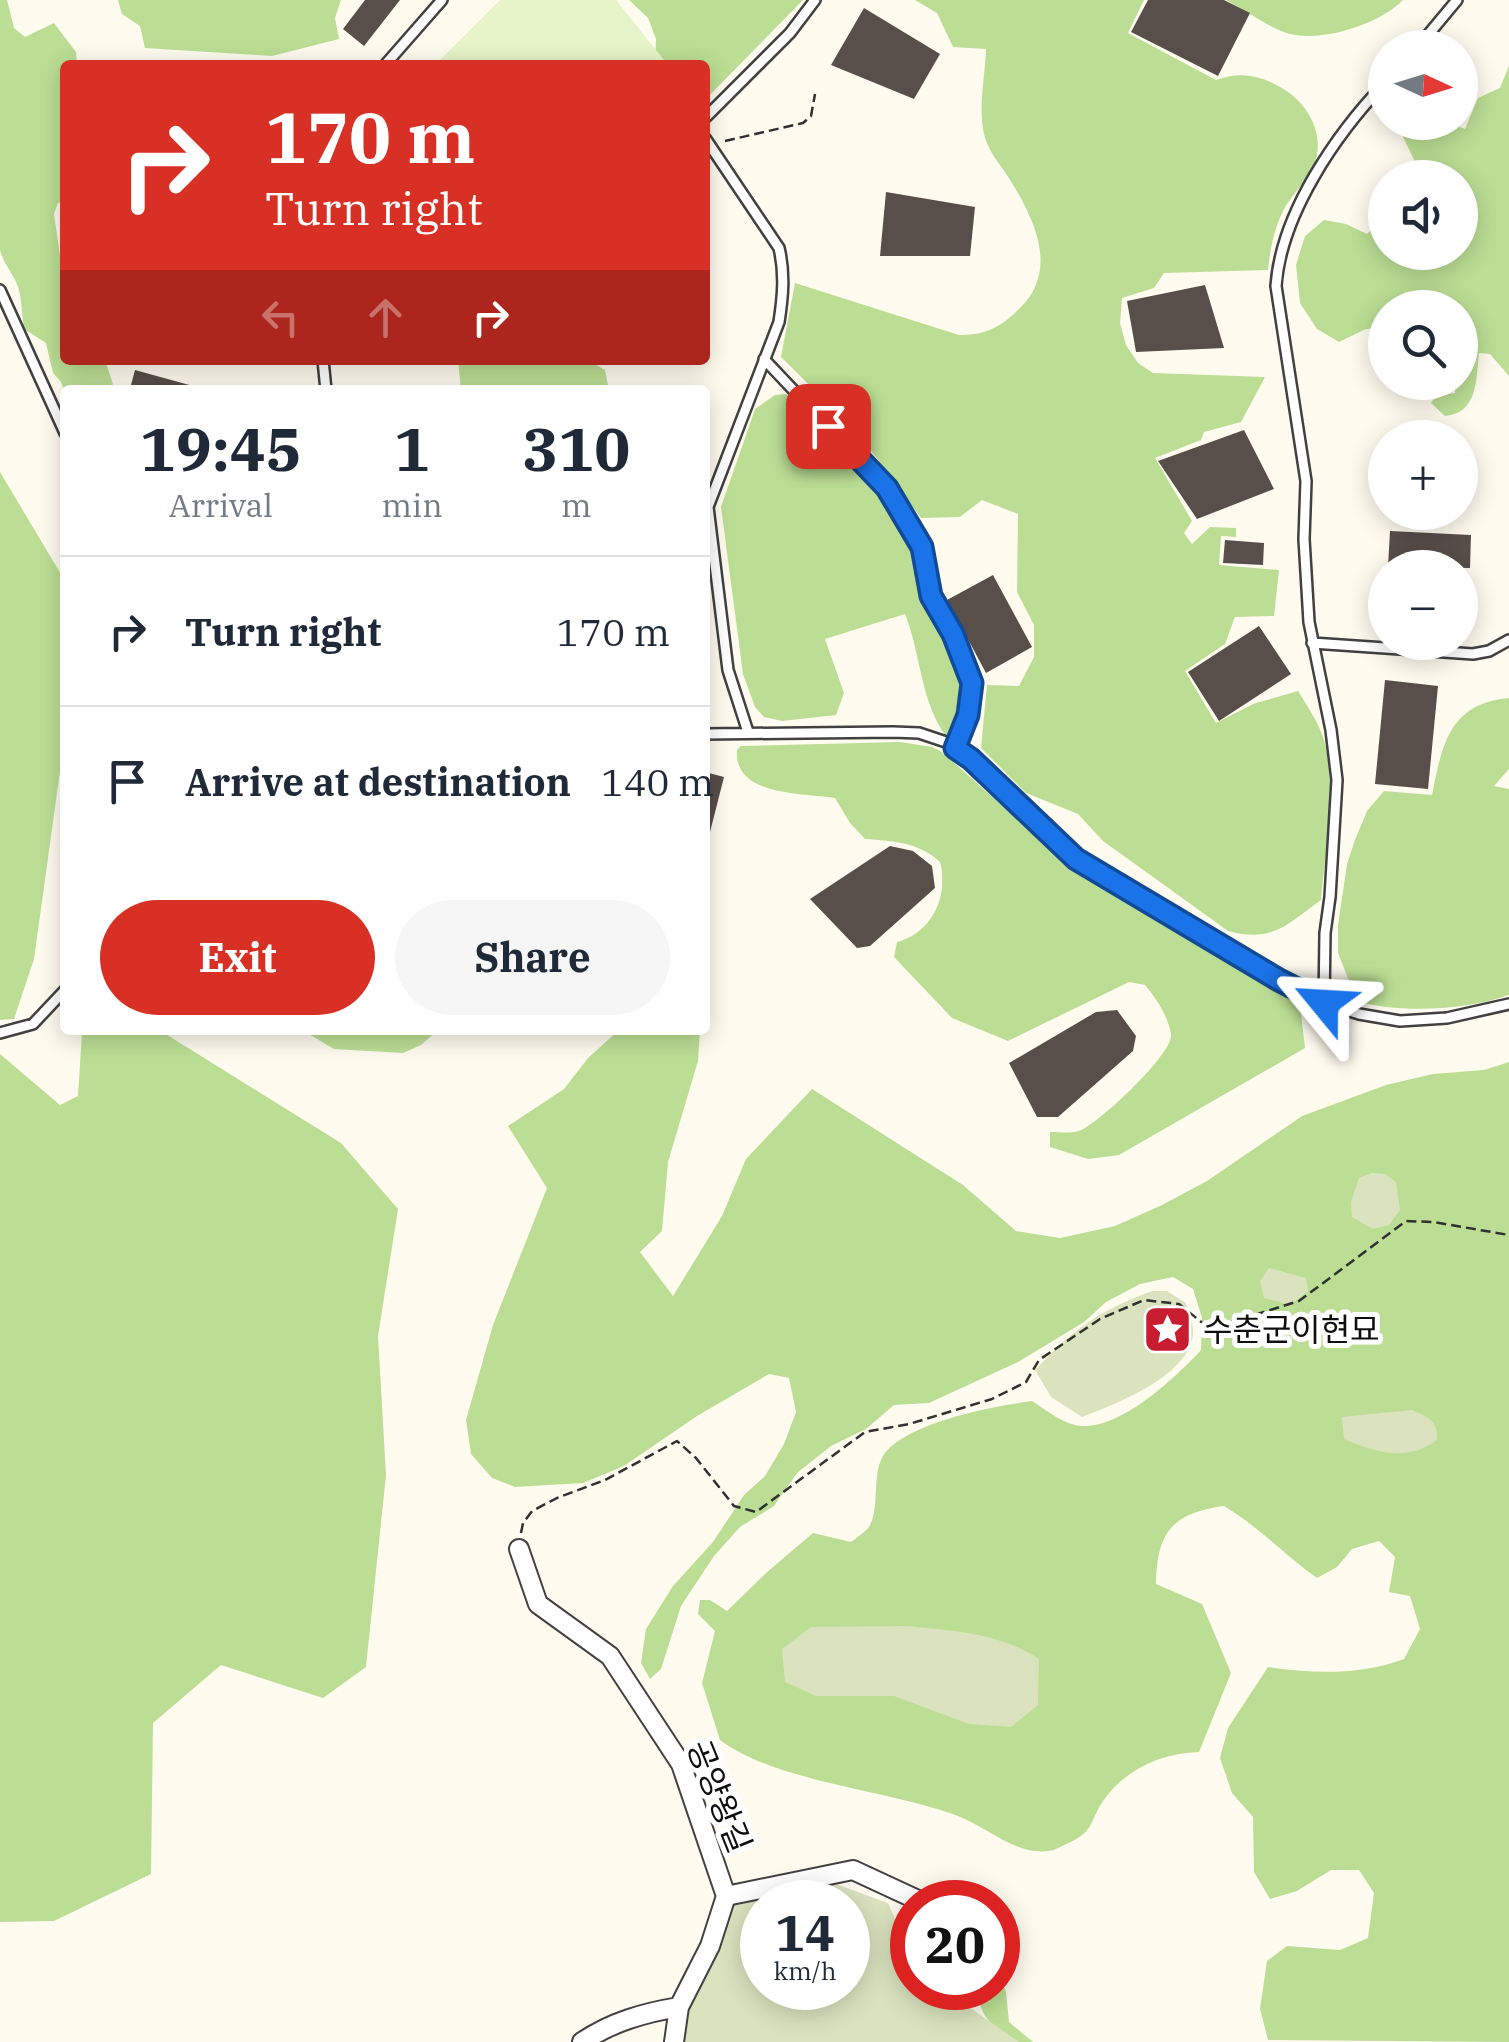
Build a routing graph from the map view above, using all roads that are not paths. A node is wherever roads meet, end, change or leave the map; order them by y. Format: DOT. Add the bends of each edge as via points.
graph roads {
  1 [pos="442,0"];
  2 [pos="815,0"];
  3 [pos="1457,0"];
  4 [pos="1432,30"];
  5 [pos="389,60"];
  6 [pos="1368,100"];
  7 [pos="710,113"];
  8 [pos="710,145"];
  9 [pos="0,290"];
  10 [pos="764,359"];
  11 [pos="60,422"];
  12 [pos="710,502"];
  13 [pos="710,523"];
  14 [pos="1509,640"];
  15 [pos="1312,643"];
  16 [pos="748,732"];
  17 [pos="710,734"];
  18 [pos="955,748"];
  19 [pos="60,995"];
  20 [pos="1324,1003"];
  21 [pos="1509,1004"];
  22 [pos="0,1033"];
  23 [pos="520,1549"];
  24 [pos="890,1887"];
  25 [pos="726,1896"];
  26 [pos="678,2007"];
  27 [pos="582,2042"];
  28 [pos="674,2042"];
  1 -- 5 [label="lane"];
  2 -- 7 [label="lane"];
  3 -- 4 [label="lane"];
  6 -- 15 [label="lane" via="1314,180 1278,258 1276,286 1306,481"];
  8 -- 10 [label="lane" via="779,248 783,294"];
  9 -- 11 [label="lane"];
  10 -- 12 [label="lane"];
  10 -- 18 [label="lane" via="887,488 922,547 931,596 972,683"];
  13 -- 16 [label="lane" via="728,670"];
  14 -- 15 [label="lane" via="1472,654"];
  15 -- 20 [label="lane" via="1337,780"];
  16 -- 17 [label="lane"];
  16 -- 18 [label="lane" via="919,733"];
  18 -- 20 [label="lane" via="1076,859"];
  19 -- 22 [label="lane" via="33,1024"];
  20 -- 21 [label="lane" via="1400,1021"];
  23 -- 25 [label="street, 공양왕길" via="538,1604 610,1656 681,1764"];
  24 -- 25 [label="street" via="853,1870"];
  25 -- 26 [label="street, 공양왕길" via="710,1946"];
  26 -- 27 [label="street" via="640,2014"];
  26 -- 28 [label="street"];
}
